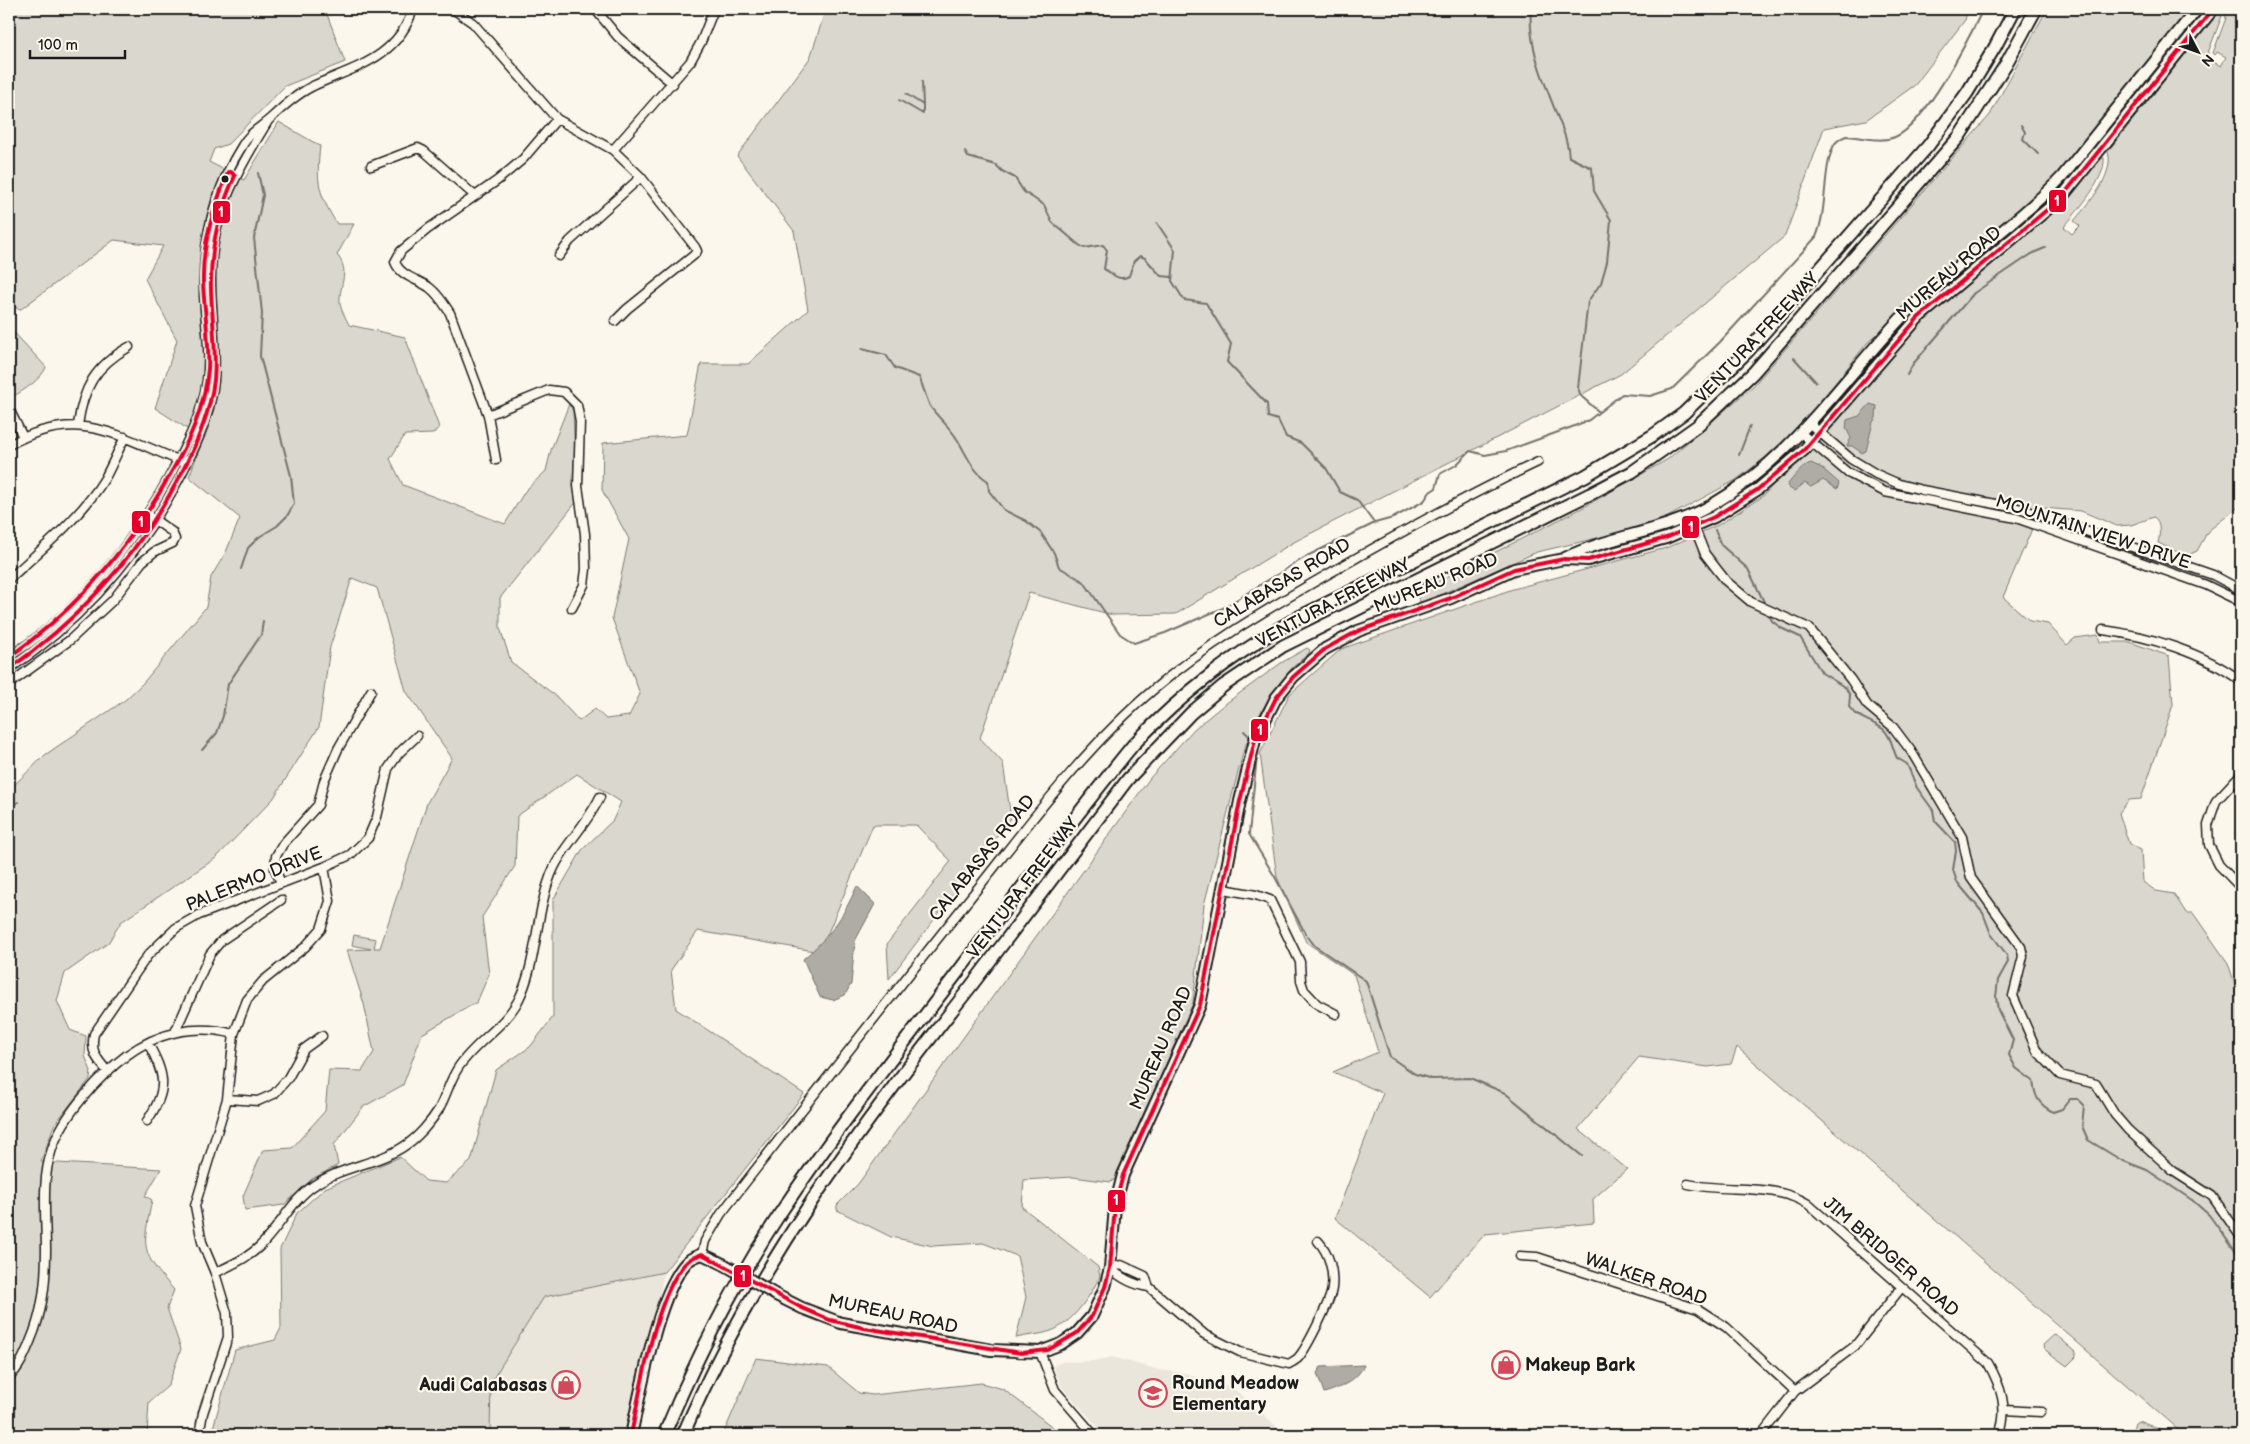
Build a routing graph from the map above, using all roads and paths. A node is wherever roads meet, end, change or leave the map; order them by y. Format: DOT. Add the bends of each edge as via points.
graph roads {
  1 [pos="413,9"];
  2 [pos="453,9"];
  3 [pos="595,9"];
  4 [pos="714,9"];
  5 [pos="2015,9"];
  6 [pos="2036,9"];
  7 [pos="2197,9"];
  8 [pos="2213,9"];
  9 [pos="673,84"];
  10 [pos="557,119"];
  11 [pos="269,120"];
  12 [pos="241,147"];
  13 [pos="612,150"];
  14 [pos="249,152"];
  15 [pos="371,166"];
  16 [pos="232,174"];
  17 [pos="641,177"];
  18 [pos="475,196"];
  19 [pos="559,256"];
  20 [pos="615,321"];
  21 [pos="129,347"];
  22 [pos="9,409"];
  23 [pos="488,415"];
  24 [pos="1810,424"];
  25 [pos="78,425"];
  26 [pos="1819,433"];
  27 [pos="1802,434"];
  28 [pos="23,437"];
  29 [pos="125,437"];
  30 [pos="1811,442"];
  31 [pos="9,445"];
  32 [pos="178,460"];
  33 [pos="496,460"];
  34 [pos="1538,462"];
  35 [pos="187,464"];
  36 [pos="148,516"];
  37 [pos="1690,516"];
  38 [pos="156,521"];
  39 [pos="1694,527"];
  40 [pos="1564,559"];
  41 [pos="9,579"];
  42 [pos="2241,590"];
  43 [pos="2241,602"];
  44 [pos="572,608"];
  45 [pos="2103,630"];
  46 [pos="9,657"];
  47 [pos="9,669"];
  48 [pos="2241,681"];
  49 [pos="9,684"];
  50 [pos="371,691"];
  51 [pos="417,736"];
  52 [pos="2240,778"];
  53 [pos="600,797"];
  54 [pos="324,867"];
  55 [pos="281,883"];
  56 [pos="2241,888"];
  57 [pos="1224,889"];
  58 [pos="281,900"];
  59 [pos="1336,1014"];
  60 [pos="175,1032"];
  61 [pos="234,1034"];
  62 [pos="322,1036"];
  63 [pos="148,1043"];
  64 [pos="108,1072"];
  65 [pos="227,1099"];
  66 [pos="147,1121"];
  67 [pos="1688,1184"];
  68 [pos="2241,1237"];
  69 [pos="1318,1241"];
  70 [pos="702,1254"];
  71 [pos="1520,1256"];
  72 [pos="1110,1268"];
  73 [pos="215,1273"];
  74 [pos="1902,1288"];
  75 [pos="1040,1352"];
  76 [pos="9,1377"];
  77 [pos="1795,1392"];
  78 [pos="2005,1410"];
  79 [pos="2041,1412"];
  80 [pos="199,1435"];
  81 [pos="631,1435"];
  82 [pos="664,1435"];
  83 [pos="683,1435"];
  84 [pos="1094,1435"];
  85 [pos="1762,1435"];
  86 [pos="1998,1435"];
  1 -- 11 [label="street" via="385,52 363,66 312,86"];
  2 -- 10 [label="street" via="473,22"];
  3 -- 9 [label="street" via="618,37"];
  4 -- 9 [label="street" via="701,42"];
  5 -- 82 [label="highway, VENTURA FREEWAY" via="1967,93 1928,146 1748,351 1684,413 1644,442 1585,476 1297,618 1261,639 1198,683 1133,745 920,1021 781,1213 748,1265 712,1333"];
  6 -- 83 [label="highway, VENTURA FREEWAY" via="1982,105 1933,169 1753,373 1697,426 1632,472 1283,646 1223,686 1158,746 1122,787 816,1191 733,1330"];
  7 -- 24 [label="main road, MUREAU ROAD" via="2062,177 1918,302"];
  8 -- 26 [label="main road, MUREAU ROAD" via="2061,198 1918,318"];
  9 -- 13 [label="street"];
  10 -- 13 [label="street"];
  10 -- 18 [label="street" via="522,159"];
  11 -- 12 [label="street" via="249,134"];
  11 -- 14 [label="street"];
  12 -- 14 [label="street"];
  12 -- 16 [label="street"];
  13 -- 17 [label="street"];
  14 -- 16 [label="street"];
  15 -- 18 [label="street" via="418,148"];
  16 -- 32 [label="street" via="208,229 203,267 207,381 201,409"];
  16 -- 35 [label="street" via="213,246 214,381 198,442"];
  17 -- 19 [label="street" via="570,241"];
  17 -- 20 [label="street" via="697,251"];
  18 -- 23 [label="street" via="408,245 395,262 402,272 441,298 450,313"];
  21 -- 25 [label="street" via="110,358 94,376 81,401"];
  22 -- 28 [label="street"];
  23 -- 33 [label="street"];
  23 -- 44 [label="street" via="549,390 564,392 577,405 580,422 578,486 586,569 584,586"];
  24 -- 26 [label="street, MOUNTAIN VIEW DRIVE"];
  24 -- 27 [label="main road, MUREAU ROAD"];
  25 -- 28 [label="street" via="54,427"];
  25 -- 29 [label="street"];
  26 -- 30 [label="main road, MUREAU ROAD"];
  26 -- 42 [label="street, MOUNTAIN VIEW DRIVE" via="1851,459 1894,482 2022,509 2213,575"];
  27 -- 30 [label="street, MOUNTAIN VIEW DRIVE"];
  27 -- 37 [label="main road, MUREAU ROAD" via="1751,480"];
  28 -- 31 [label="street"];
  29 -- 32 [label="street"];
  29 -- 41 [label="street" via="94,494 55,537"];
  30 -- 39 [label="main road, MUREAU ROAD" via="1757,490"];
  30 -- 43 [label="street, MOUNTAIN VIEW DRIVE" via="1848,473 1885,492 2016,518 2206,585"];
  32 -- 35 [label="street"];
  32 -- 36 [label="street"];
  34 -- 70 [label="street, CALABASAS ROAD" via="1455,502 1272,606 1194,657 1150,693 1068,778 846,1053 721,1214 705,1241"];
  35 -- 38 [label="street"];
  36 -- 38 [label="street"];
  36 -- 46 [label="street" via="91,590 54,624"];
  37 -- 39 [label="street"];
  37 -- 40 [label="main road, MUREAU ROAD" via="1649,532 1586,548"];
  38 -- 47 [label="street" via="100,593 63,628"];
  38 -- 49 [label="street" via="172,532 173,543 142,562 113,600 70,640"];
  39 -- 40 [label="main road, MUREAU ROAD" via="1588,560"];
  39 -- 68 [label="street" via="1714,568 1726,582 1765,610 1809,628 1851,680 1866,705 1894,727 1911,751 1962,837 1971,878 2021,947 2023,956 2013,996 2037,1051 2060,1074 2096,1084 2128,1130 2173,1171 2207,1191"];
  40 -- 57 [label="main road, MUREAU ROAD" via="1514,569 1451,598 1358,631 1325,649 1293,677 1276,698 1255,740"];
  45 -- 48 [label="street" via="2127,633 2205,658"];
  50 -- 55 [label="street" via="342,740 318,805 276,856 275,869"];
  51 -- 54 [label="street, PALERMO DRIVE" via="388,769 377,817 368,838 350,855"];
  52 -- 56 [label="street" via="2216,800 2208,825 2209,845 2218,865"];
  53 -- 73 [label="street" via="591,816 559,856 549,880 528,976 517,1002 472,1048 456,1070 438,1110 406,1145 315,1184 260,1246"];
  54 -- 55 [label="street, PALERMO DRIVE"];
  54 -- 61 [label="street" via="330,901 321,929 258,987 248,1000"];
  55 -- 64 [label="street, PALERMO DRIVE" via="199,915 176,928 148,955 94,1034 94,1056"];
  57 -- 59 [label="street" via="1270,900 1300,962 1304,990 1317,1004"];
  57 -- 72 [label="main road, MUREAU ROAD" via="1200,1005 1121,1183 1112,1222"];
  58 -- 60 [label="street" via="222,940 210,954"];
  60 -- 61 [label="street" via="205,1029"];
  60 -- 63 [label="street"];
  61 -- 65 [label="street"];
  62 -- 65 [label="street" via="304,1049 288,1078 274,1094 258,1101"];
  63 -- 64 [label="street" via="132,1051"];
  63 -- 66 [label="street" via="161,1068 164,1082 155,1110"];
  64 -- 76 [label="street" via="62,1127 52,1149 46,1181 42,1307 26,1353"];
  65 -- 73 [label="street" via="195,1206 202,1242"];
  67 -- 74 [label="street, JIM BRIDGER ROAD" via="1772,1191 1798,1198 1847,1237"];
  69 -- 72 [label="street" via="1326,1250 1332,1288 1325,1310 1298,1357 1289,1364 1240,1352 1204,1334 1149,1287 1136,1285"];
  70 -- 75 [label="main road, MUREAU ROAD, bridge" via="776,1295 830,1320 991,1350"];
  70 -- 81 [label="main road" via="686,1263 668,1297 651,1349"];
  71 -- 77 [label="street, WALKER ROAD" via="1537,1257 1698,1309 1726,1327"];
  72 -- 75 [label="main road, MUREAU ROAD" via="1099,1304 1084,1326 1061,1344"];
  73 -- 80 [label="street" via="227,1313 228,1337"];
  74 -- 77 [label="street" via="1847,1355 1813,1376"];
  74 -- 78 [label="street, JIM BRIDGER ROAD" via="1988,1362 1999,1383"];
  75 -- 84 [label="street" via="1055,1390"];
  77 -- 85 [label="street"];
  78 -- 79 [label="street"];
  78 -- 86 [label="street, JIM BRIDGER ROAD"];
}
